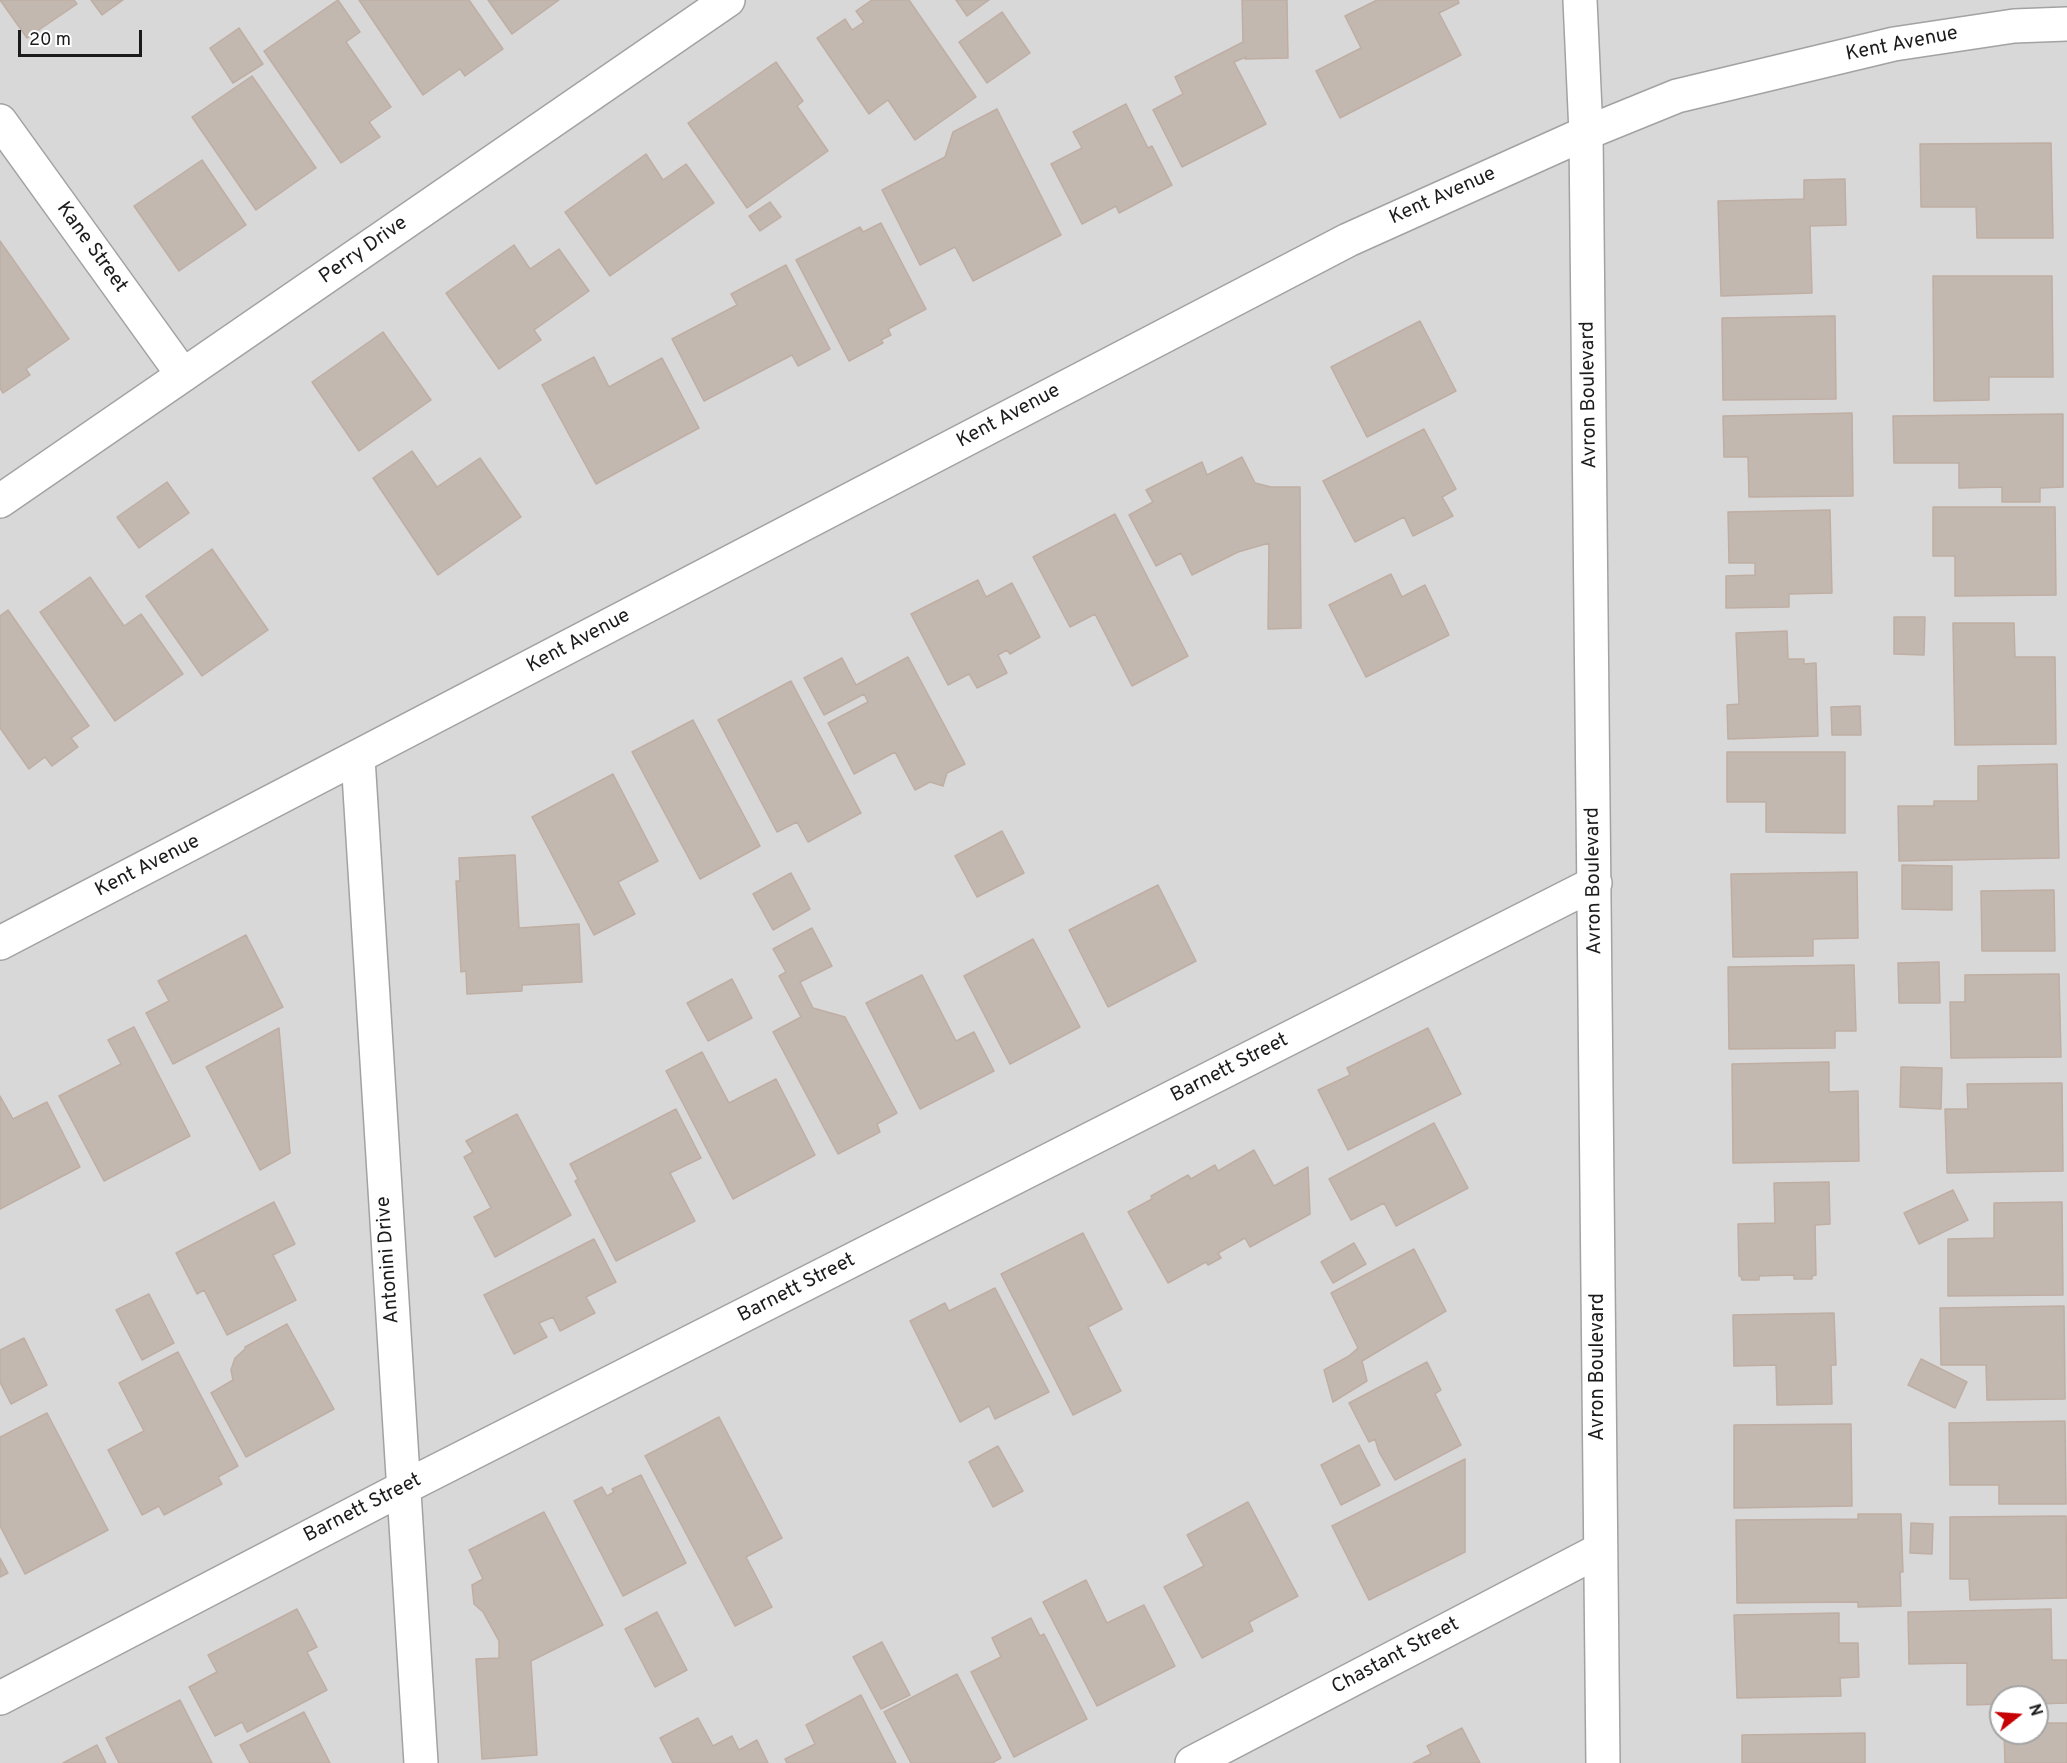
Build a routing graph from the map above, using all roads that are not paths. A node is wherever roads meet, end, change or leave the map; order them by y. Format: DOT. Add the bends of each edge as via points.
graph roads {
  1 [pos="728,0"];
  2 [pos="1580,0"];
  3 [pos="2067,24"];
  4 [pos="0,121"];
  5 [pos="1586,133"];
  6 [pos="183,375"];
  7 [pos="0,501"];
  8 [pos="358,758"];
  9 [pos="1595,883"];
  10 [pos="0,944"];
  11 [pos="403,1488"];
  12 [pos="1600,1550"];
  13 [pos="0,1698"];
  14 [pos="421,1763"];
  15 [pos="1192,1763"];
  16 [pos="1603,1763"];
  1 -- 6 [label="street, Perry Drive"];
  2 -- 5 [label="street, Avron Boulevard"];
  3 -- 5 [label="street, Kent Avenue" via="2014,26 1894,44 1677,96"];
  4 -- 6 [label="street, Kane Street"];
  5 -- 8 [label="street, Kent Avenue" via="1348,240"];
  5 -- 9 [label="street, Avron Boulevard"];
  6 -- 7 [label="street, Perry Drive"];
  8 -- 10 [label="street, Kent Avenue"];
  8 -- 11 [label="street, Antonini Drive"];
  9 -- 11 [label="street, Barnett Street"];
  9 -- 12 [label="street, Avron Boulevard"];
  11 -- 13 [label="street, Barnett Street"];
  11 -- 14 [label="street, Antonini Drive"];
  12 -- 15 [label="street, Chastant Street"];
  12 -- 16 [label="street, Avron Boulevard"];
}
